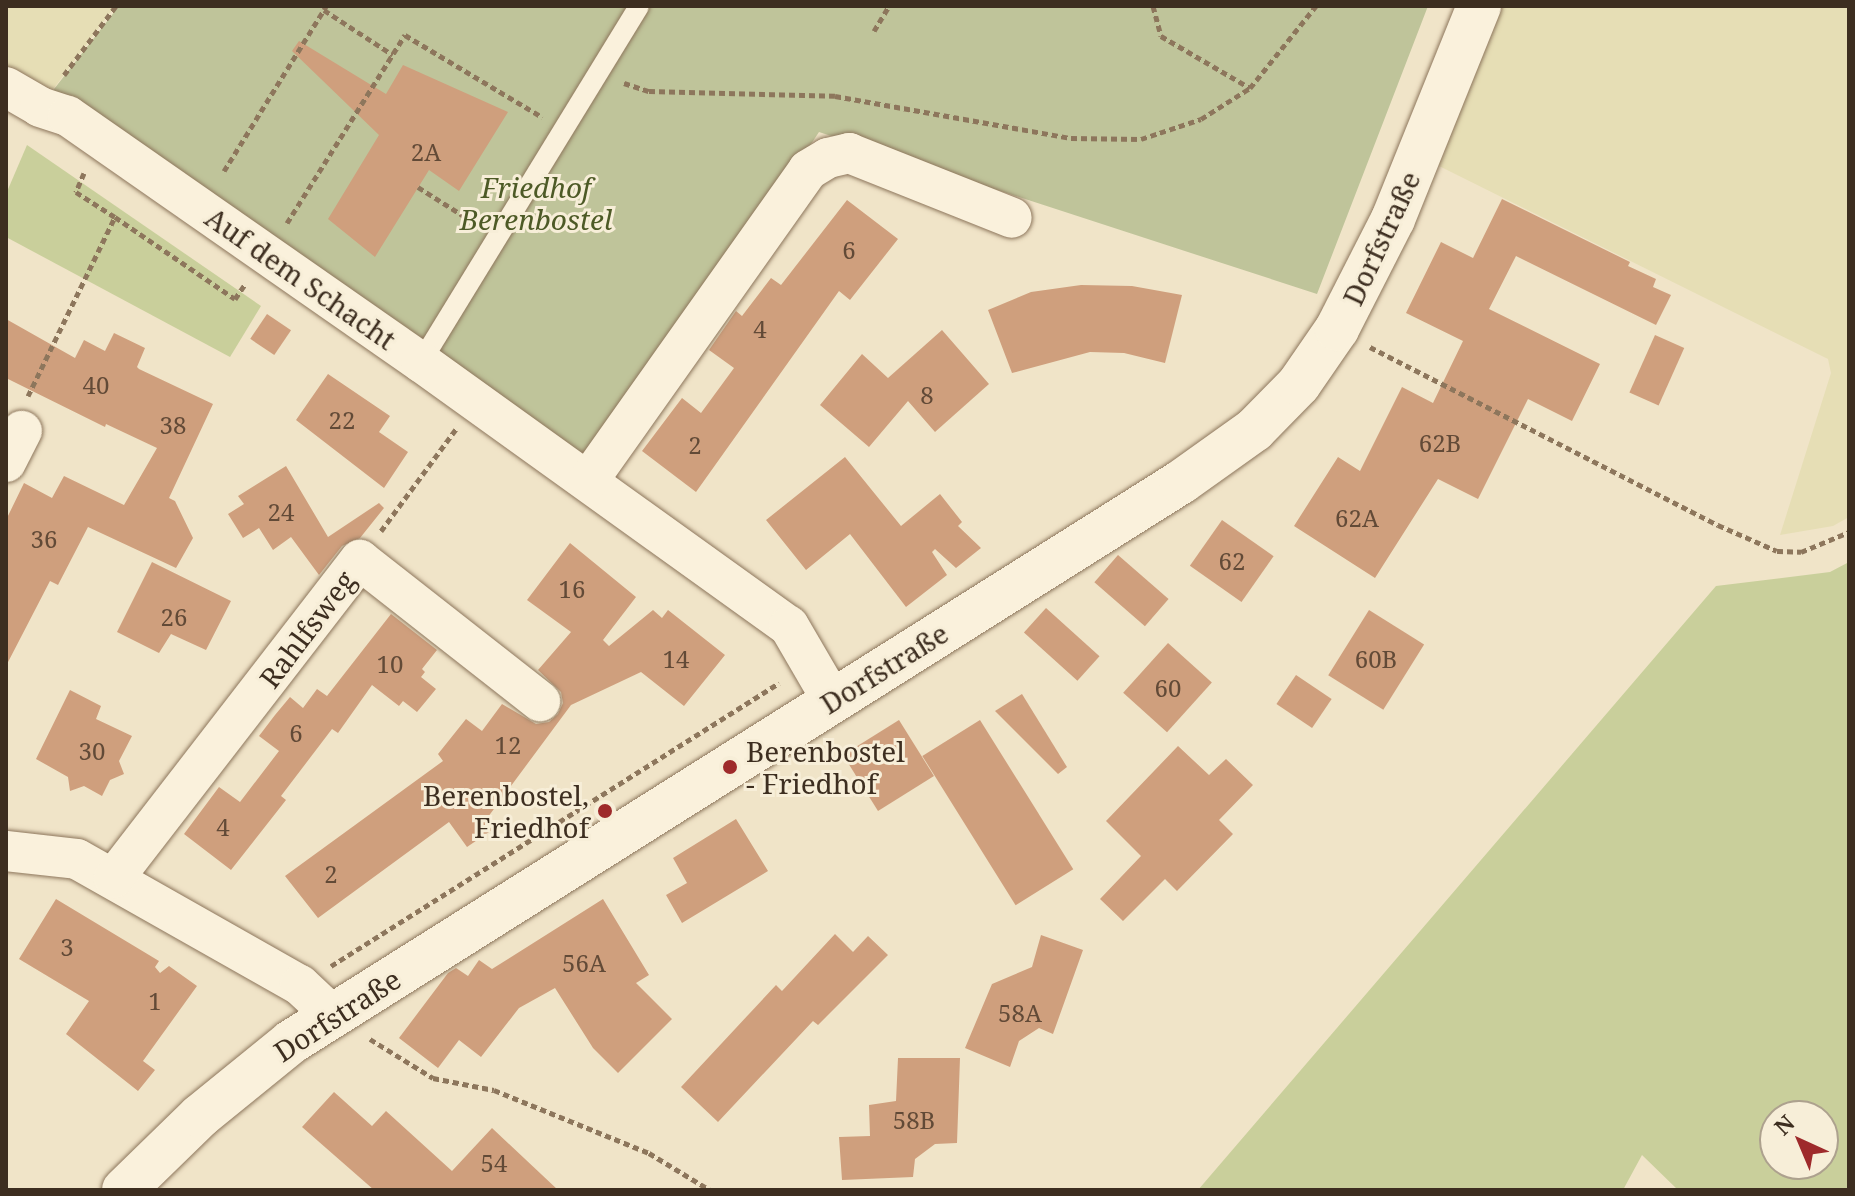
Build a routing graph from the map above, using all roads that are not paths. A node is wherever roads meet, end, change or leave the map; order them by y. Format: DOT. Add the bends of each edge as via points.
graph roads {
  1 [pos="639,6"];
  2 [pos="1479,6"];
  3 [pos="6,87"];
  4 [pos="1012,218"];
  5 [pos="421,362"];
  6 [pos="588,481"];
  7 [pos="832,700"];
  8 [pos="540,701"];
  9 [pos="6,851"];
  10 [pos="114,878"];
  11 [pos="333,1016"];
  12 [pos="124,1190"];
  1 -- 5 [label="lane"];
  2 -- 7 [label="street, Dorfstraße" via="1393,219 1337,329 1299,384 1254,430 1181,482"];
  3 -- 5 [label="street, Auf dem Schacht" via="68,116"];
  4 -- 6 [label="street" via="849,153 808,170"];
  5 -- 6 [label="street, Auf dem Schacht"];
  6 -- 7 [label="street, Auf dem Schacht" via="789,626"];
  7 -- 11 [label="street, Dorfstraße"];
  8 -- 10 [label="street, Rahlfsweg" via="360,560"];
  9 -- 10 [label="street" via="77,859"];
  10 -- 11 [label="street" via="300,985"];
  11 -- 12 [label="street, Dorfstraße" via="253,1070"];
}
